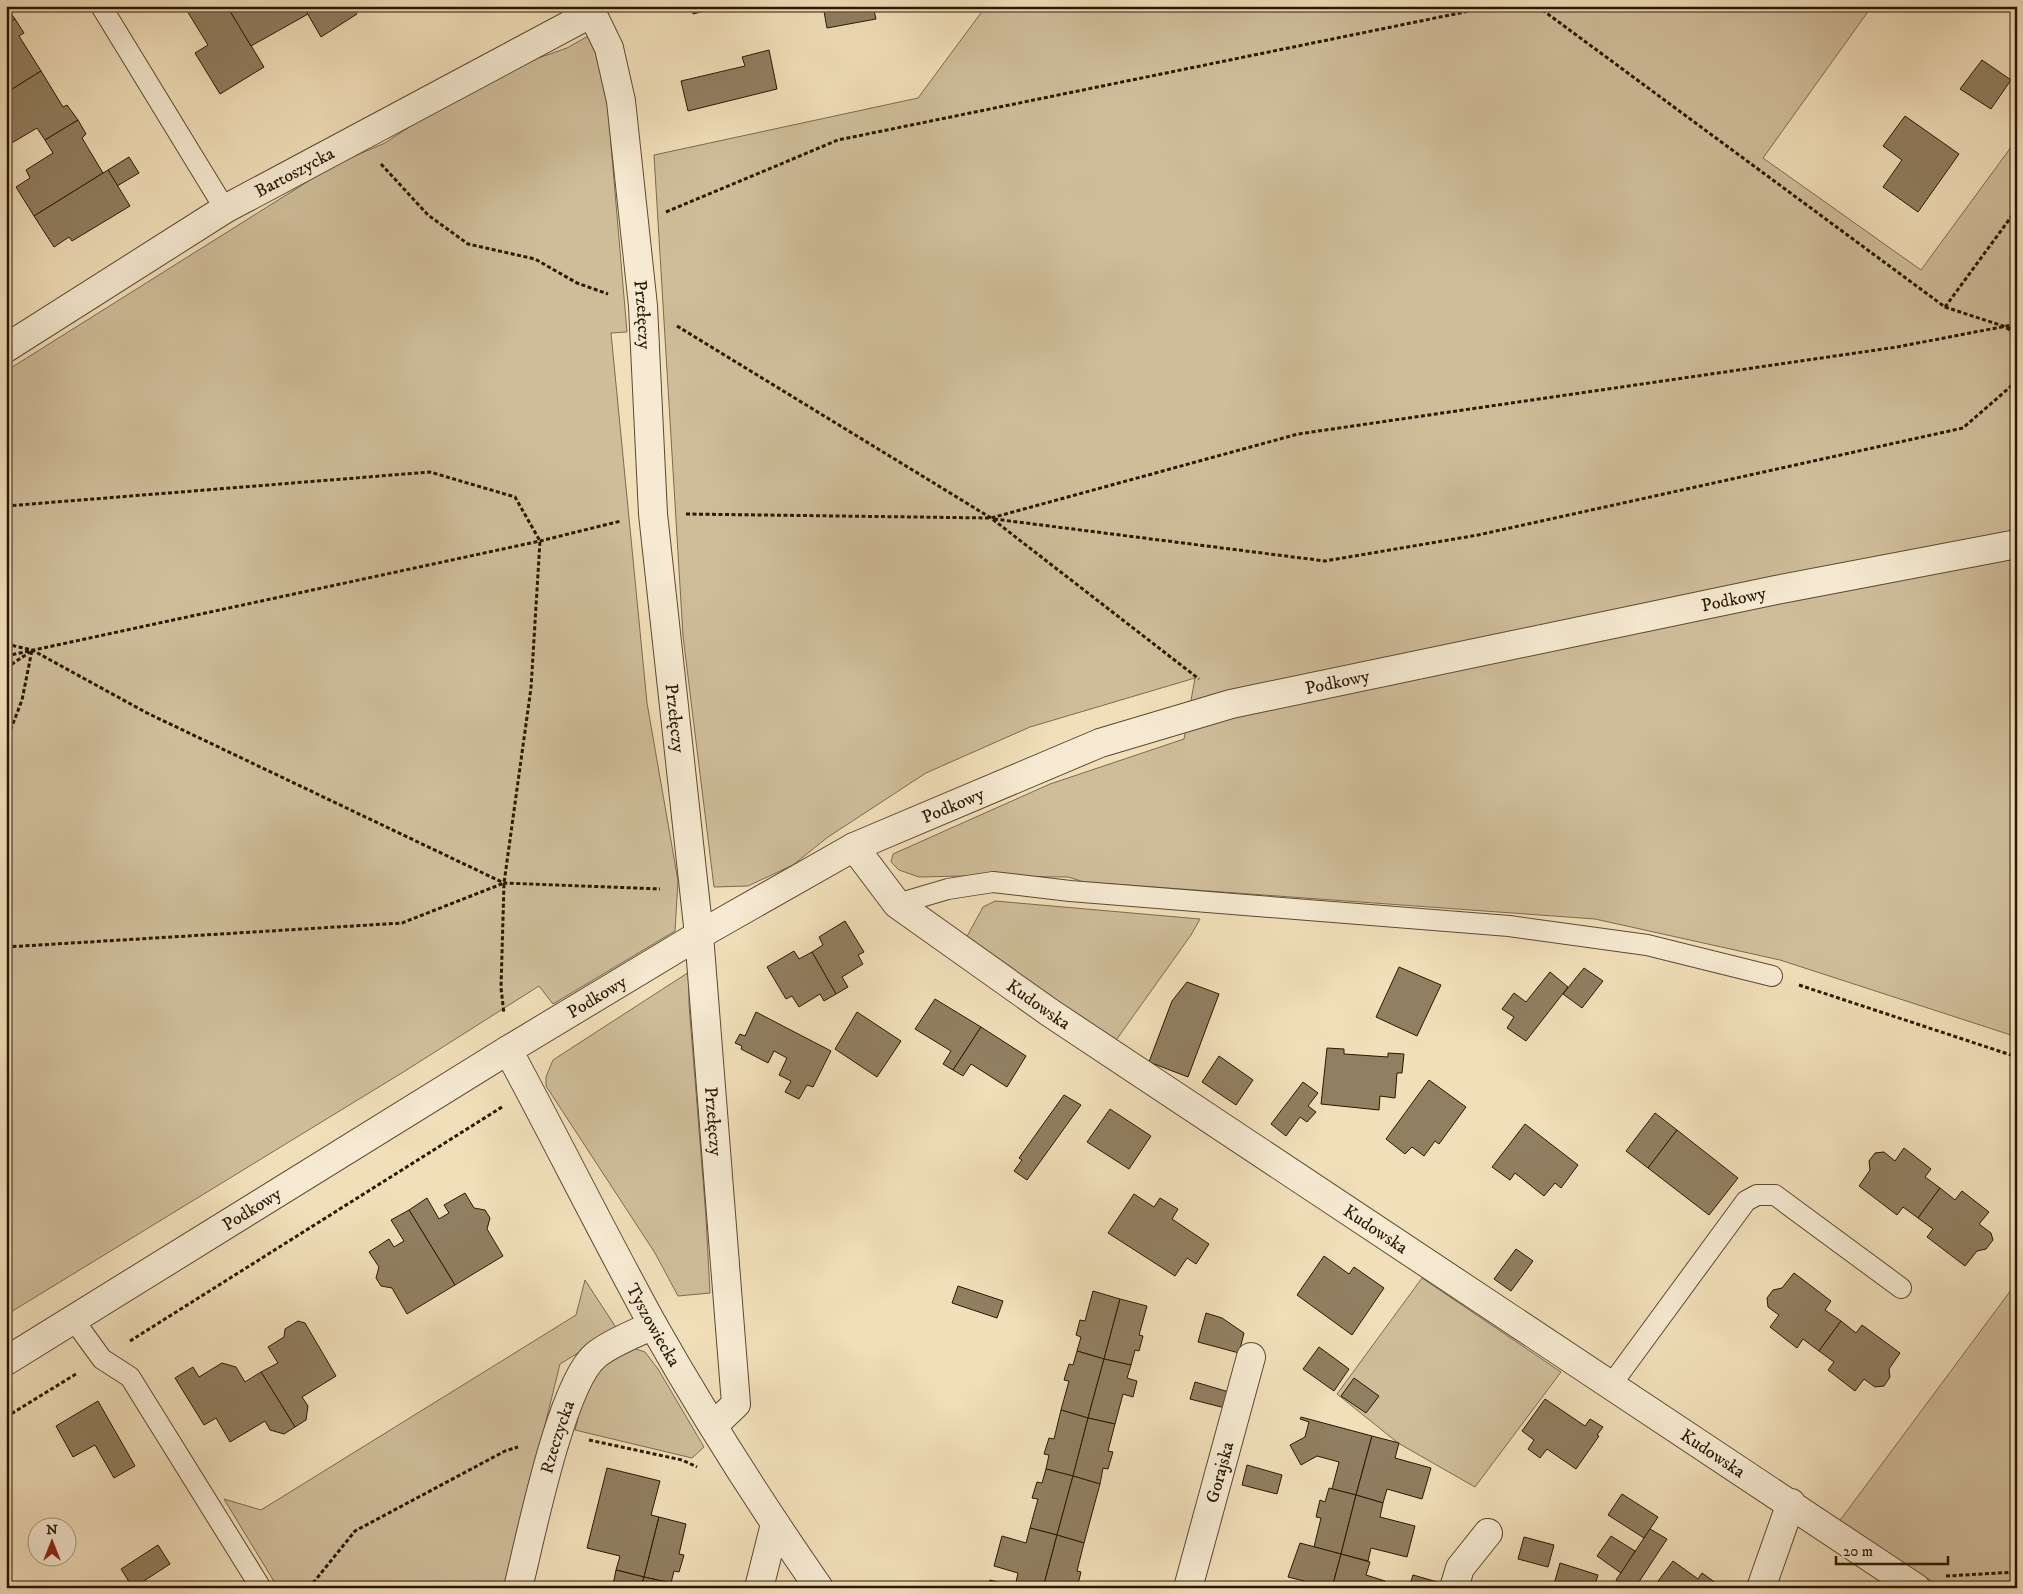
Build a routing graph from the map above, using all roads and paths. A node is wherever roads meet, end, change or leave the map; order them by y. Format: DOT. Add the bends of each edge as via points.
graph roads {
  1 [pos="100,6"];
  2 [pos="1494,6"];
  3 [pos="1537,6"];
  4 [pos="592,10"];
  5 [pos="353,140"];
  6 [pos="225,208"];
  7 [pos="2017,209"];
  8 [pos="633,226"];
  9 [pos="643,306"];
  10 [pos="1945,307"];
  11 [pos="2017,324"];
  12 [pos="2006,327"];
  13 [pos="2017,330"];
  14 [pos="2017,336"];
  15 [pos="6,348"];
  16 [pos="2017,381"];
  17 [pos="6,506"];
  18 [pos="653,514"];
  19 [pos="991,518"];
  20 [pos="540,541"];
  21 [pos="2017,544"];
  22 [pos="6,644"];
  23 [pos="32,650"];
  24 [pos="6,656"];
  25 [pos="6,668"];
  26 [pos="1231,704"];
  27 [pos="6,742"];
  28 [pos="854,847"];
  29 [pos="504,883"];
  30 [pos="694,891"];
  31 [pos="897,904"];
  32 [pos="699,935"];
  33 [pos="6,947"];
  34 [pos="1772,976"];
  35 [pos="508,1050"];
  36 [pos="2017,1057"];
  37 [pos="530,1090"];
  38 [pos="1901,1288"];
  39 [pos="73,1319"];
  40 [pos="653,1325"];
  41 [pos="1251,1357"];
  42 [pos="102,1358"];
  43 [pos="6,1361"];
  44 [pos="1611,1385"];
  45 [pos="6,1417"];
  46 [pos="712,1426"];
  47 [pos="557,1434"];
  48 [pos="700,1468"];
  49 [pos="1790,1503"];
  50 [pos="775,1524"];
  51 [pos="1488,1533"];
  52 [pos="2017,1572"];
  53 [pos="1910,1583"];
  54 [pos="262,1588"];
  55 [pos="309,1588"];
  56 [pos="518,1588"];
  57 [pos="758,1588"];
  58 [pos="819,1588"];
  59 [pos="1188,1588"];
  60 [pos="1454,1588"];
  61 [pos="1761,1588"];
  1 -- 6 [label="lane"];
  2 -- 8 [label="path" via="838,140"];
  3 -- 10 [label="path"];
  4 -- 5 [label="street, Bartoszycka"];
  4 -- 8 [label="street, Przełęczy" via="609,48 621,101"];
  5 -- 6 [label="street, Bartoszycka"];
  5 -- 9 [label="path" via="393,175 428,215 468,244 535,259 577,283"];
  6 -- 15 [label="street, Bartoszycka"];
  7 -- 10 [label="path"];
  8 -- 9 [label="street, Przełęczy"];
  9 -- 18 [label="street, Przełęczy"];
  9 -- 19 [label="path"];
  10 -- 12 [label="path"];
  11 -- 12 [label="path"];
  12 -- 13 [label="path"];
  12 -- 14 [label="path"];
  12 -- 19 [label="path" via="1897,347 1298,434"];
  16 -- 19 [label="path" via="1963,428 1478,534 1325,561"];
  17 -- 20 [label="path" via="430,472 515,497"];
  18 -- 19 [label="path"];
  18 -- 20 [label="path"];
  18 -- 30 [label="street, Przełęczy"];
  19 -- 26 [label="path"];
  20 -- 23 [label="path"];
  20 -- 29 [label="path" via="531,688"];
  21 -- 26 [label="street, Podkowy" via="1776,590"];
  22 -- 23 [label="path"];
  23 -- 24 [label="path"];
  23 -- 25 [label="path"];
  23 -- 27 [label="path" via="22,700"];
  23 -- 29 [label="path" via="147,714"];
  26 -- 28 [label="street, Podkowy" via="1100,743"];
  28 -- 31 [label="street, Kudowska"];
  28 -- 32 [label="street, Podkowy"];
  29 -- 30 [label="path"];
  29 -- 33 [label="path" via="402,923"];
  29 -- 35 [label="path" via="501,988"];
  30 -- 32 [label="street, Przełęczy"];
  31 -- 34 [label="lane" via="948,889 992,882 1509,926 1647,945"];
  31 -- 44 [label="street, Kudowska" via="1049,1012"];
  32 -- 35 [label="street, Podkowy"];
  32 -- 46 [label="street, Przełęczy" via="736,1404"];
  34 -- 36 [label="path"];
  35 -- 37 [label="street, Tyszowiecka"];
  35 -- 39 [label="street, Podkowy"];
  37 -- 40 [label="street, Tyszowiecka"];
  37 -- 42 [label="path"];
  38 -- 44 [label="lane" via="1776,1195 1756,1195 1746,1201"];
  39 -- 42 [label="lane"];
  39 -- 43 [label="street, Podkowy"];
  40 -- 46 [label="street, Tyszowiecka"];
  40 -- 47 [label="street, Rzeczycka" via="595,1355 579,1377"];
  41 -- 59 [label="street, Gorajska"];
  42 -- 45 [label="path"];
  42 -- 54 [label="lane" via="130,1377"];
  44 -- 49 [label="street, Kudowska"];
  46 -- 50 [label="street, Tyszowiecka"];
  47 -- 48 [label="path" via="682,1460"];
  47 -- 55 [label="path" via="505,1451 355,1531"];
  47 -- 56 [label="street, Rzeczycka"];
  49 -- 53 [label="street, Kudowska"];
  49 -- 61 [label="street"];
  50 -- 57 [label="street"];
  50 -- 58 [label="street, Tyszowiecka"];
  51 -- 60 [label="street" via="1460,1568"];
  52 -- 53 [label="path"];
}
